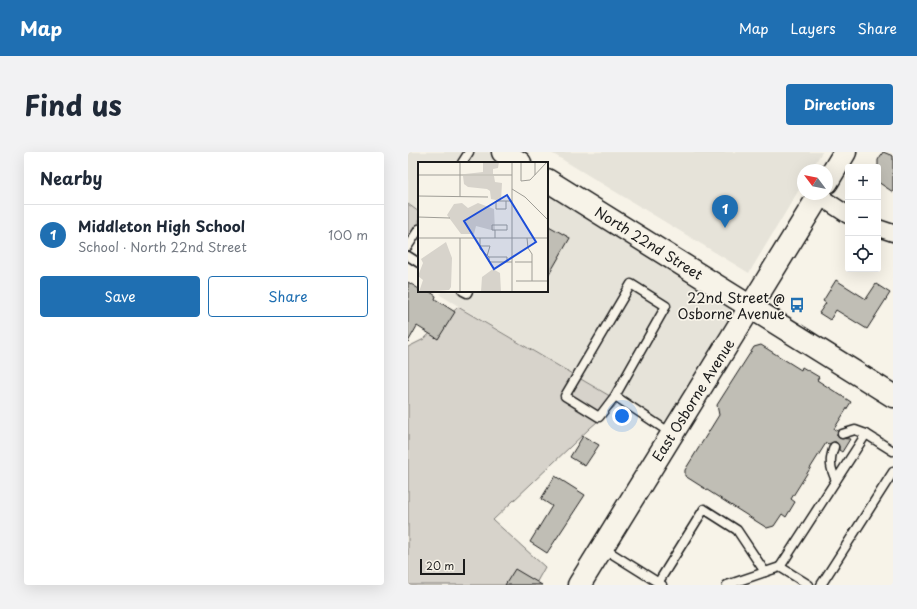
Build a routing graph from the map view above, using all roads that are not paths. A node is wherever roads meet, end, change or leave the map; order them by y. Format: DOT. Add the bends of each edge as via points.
graph roads {
  1 [pos="469,152"];
  2 [pos="503,152"];
  3 [pos="845,152"];
  4 [pos="463,162"];
  5 [pos="518,162"];
  6 [pos="833,172"];
  7 [pos="548,181"];
  8 [pos="816,200"];
  9 [pos="832,200"];
  10 [pos="845,212"];
  11 [pos="881,229"];
  12 [pos="418,231"];
  13 [pos="893,233"];
  14 [pos="408,246"];
  15 [pos="408,256"];
  16 [pos="418,262"];
  17 [pos="751,307"];
  18 [pos="615,396"];
  19 [pos="893,396"];
  20 [pos="672,434"];
  21 [pos="842,434"];
  22 [pos="866,434"];
  23 [pos="834,447"];
  24 [pos="893,451"];
  25 [pos="893,472"];
  26 [pos="836,480"];
  27 [pos="602,548"];
  28 [pos="780,567"];
  29 [pos="765,572"];
  30 [pos="660,584"];
  31 [pos="579,585"];
  32 [pos="727,585"];
  33 [pos="808,585"];
  34 [pos="821,585"];
  1 -- 4 [label="lane"];
  2 -- 5 [label="street"];
  3 -- 6 [label="street, East Osborne Avenue"];
  7 -- 17 [label="street, North 22nd Street"];
  8 -- 17 [label="street, East Osborne Avenue"];
  9 -- 10 [label="street"];
  11 -- 13 [label="street"];
  12 -- 14 [label="lane"];
  15 -- 16 [label="lane"];
  17 -- 19 [label="street, North 22nd Street"];
  17 -- 20 [label="street, East Osborne Avenue"];
  18 -- 18 [label="lane" via="666,306 631,284 565,396 599,417"];
  18 -- 20 [label="lane"];
  20 -- 27 [label="street, East Osborne Avenue"];
  21 -- 22 [label="lane" via="855,430"];
  22 -- 24 [label="lane"];
  22 -- 26 [label="lane"];
  23 -- 26 [label="lane" via="830,457 831,470"];
  25 -- 34 [label="lane"];
  26 -- 28 [label="lane"];
  27 -- 30 [label="lane"];
  27 -- 31 [label="street, East Osborne Avenue"];
  28 -- 29 [label="lane"];
  28 -- 33 [label="lane"];
  29 -- 30 [label="lane" via="738,530 704,510"];
  29 -- 32 [label="lane"];
}
